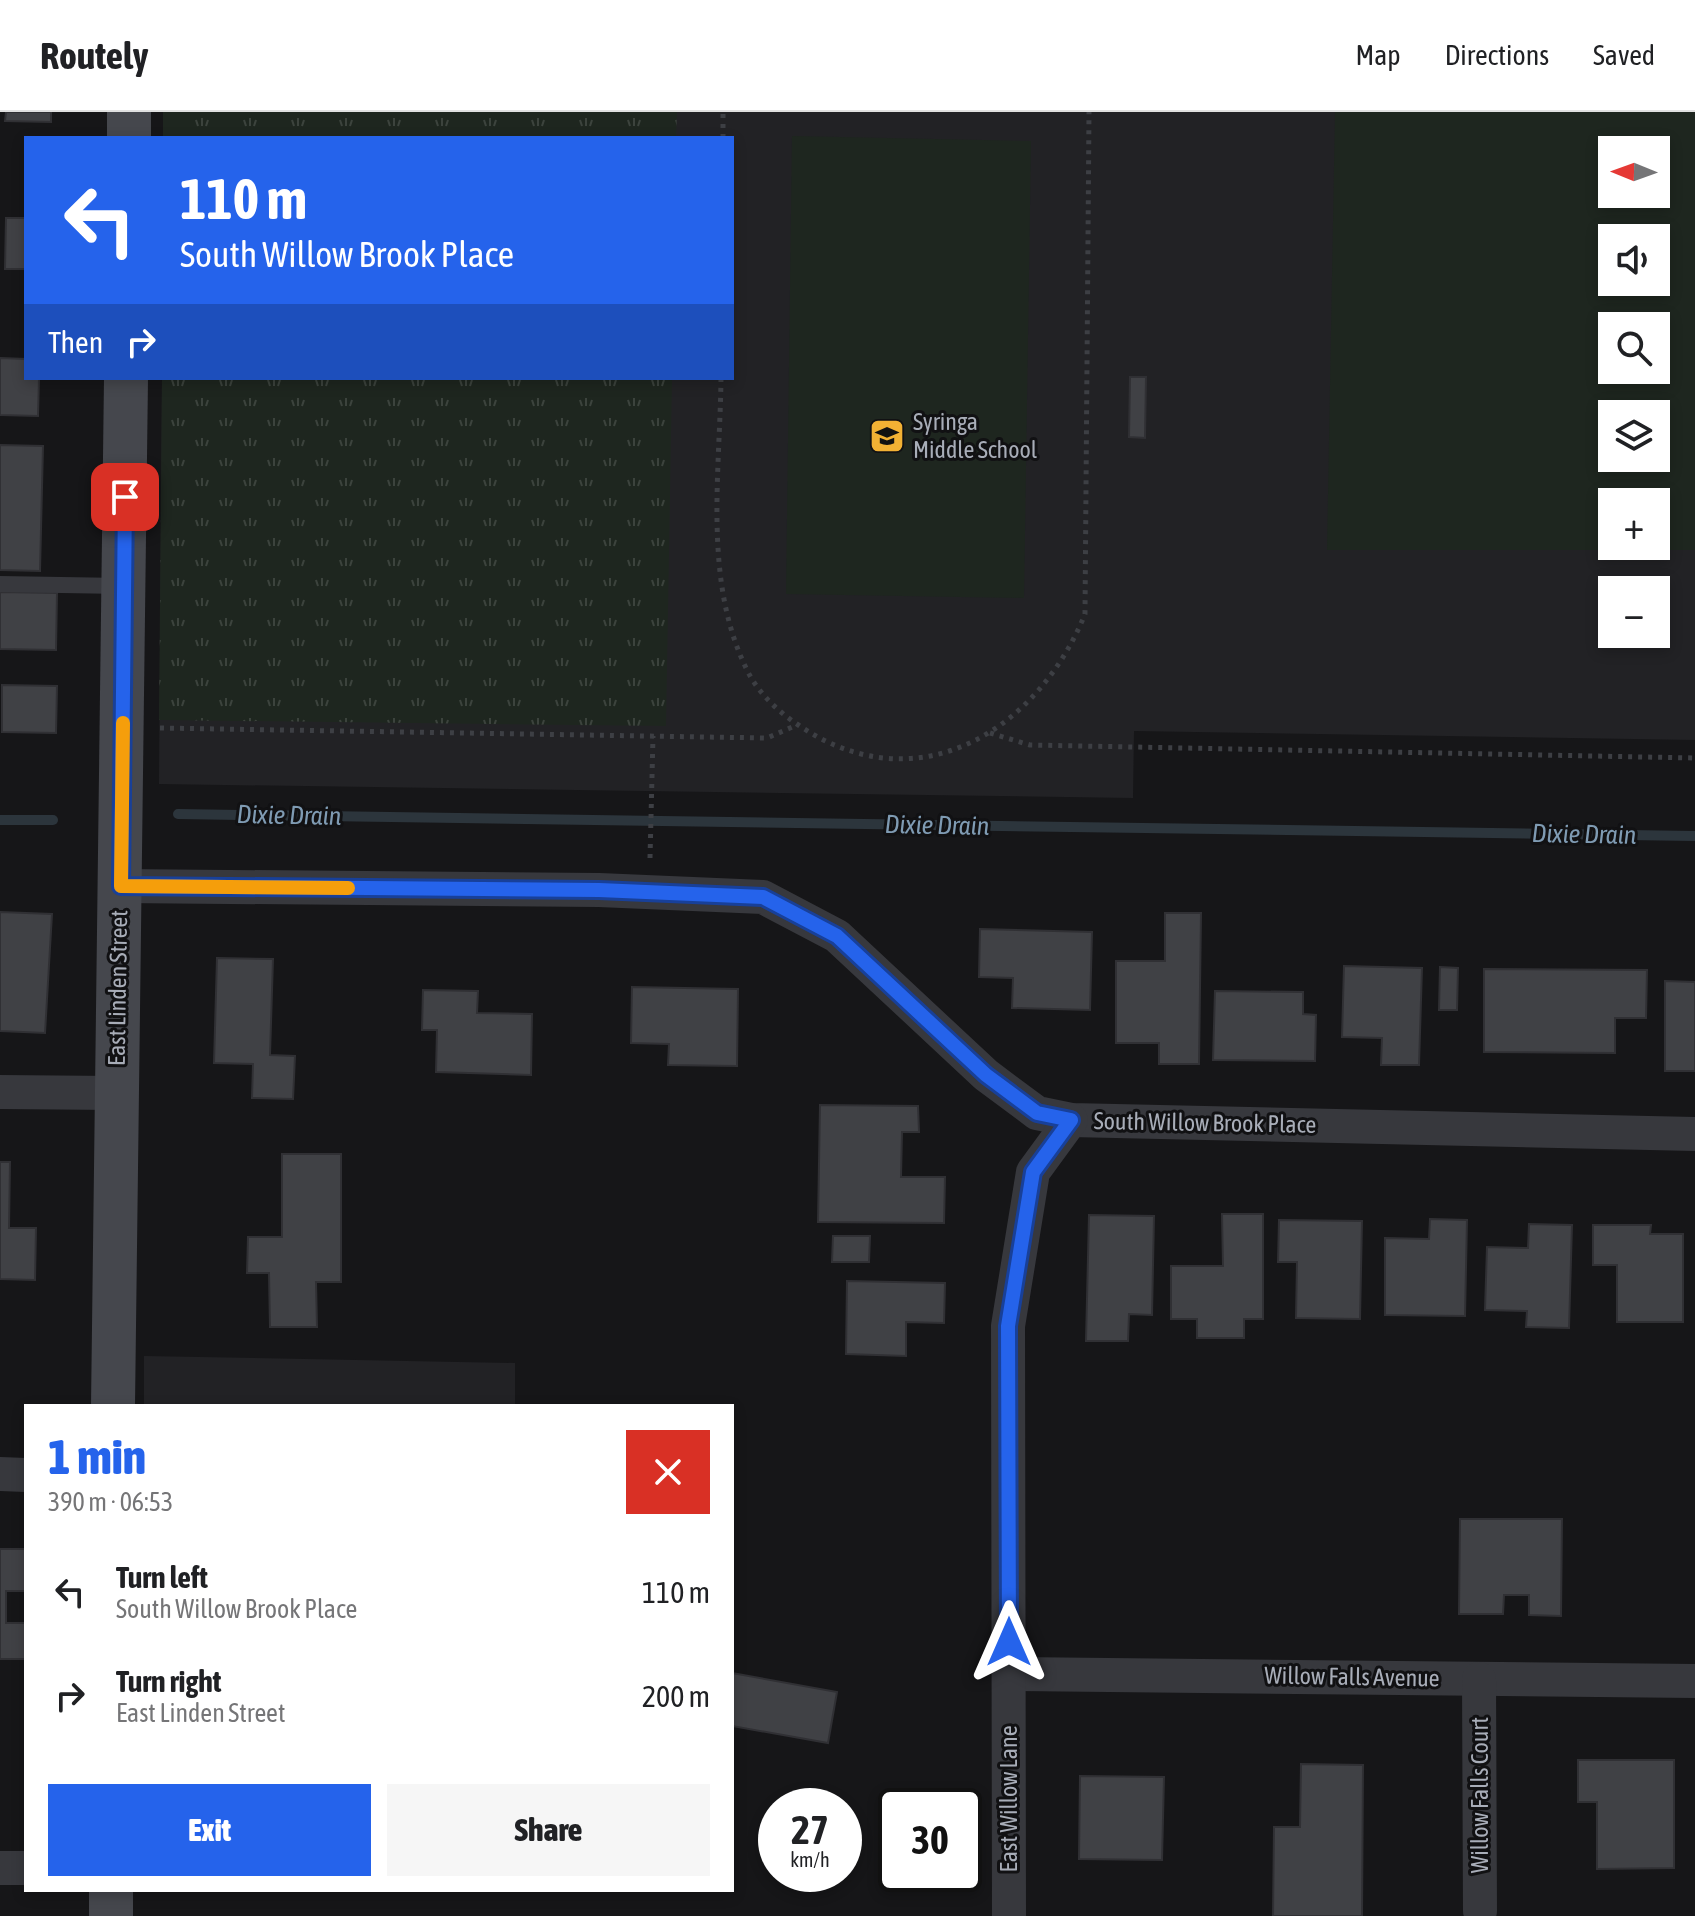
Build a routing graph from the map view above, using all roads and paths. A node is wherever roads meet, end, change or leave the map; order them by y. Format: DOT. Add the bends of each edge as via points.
graph roads {
  1 [pos="129,112"];
  2 [pos="723,112"];
  3 [pos="1089,112"];
  4 [pos="129,136"];
  5 [pos="723,136"];
  6 [pos="126,380"];
  7 [pos="721,380"];
  8 [pos="0,584"];
  9 [pos="124,586"];
  10 [pos="797,725"];
  11 [pos="123,727"];
  12 [pos="990,732"];
  13 [pos="653,736"];
  14 [pos="1695,758"];
  15 [pos="650,851"];
  16 [pos="121,886"];
  17 [pos="0,1092"];
  18 [pos="115,1093"];
  19 [pos="1071,1120"];
  20 [pos="1695,1134"];
  21 [pos="113,1404"];
  22 [pos="0,1474"];
  23 [pos="24,1475"];
  24 [pos="1010,1674"];
  25 [pos="1479,1679"];
  26 [pos="1695,1681"];
  27 [pos="0,1868"];
  28 [pos="24,1868"];
  29 [pos="111,1892"];
  30 [pos="1480,1911"];
  31 [pos="111,1916"];
  32 [pos="1009,1916"];
  1 -- 4 [label="main road"];
  2 -- 5 [label="path"];
  3 -- 12 [label="path" via="1085,614 1071,649 1049,681"];
  6 -- 9 [label="main road, East Linden Street"];
  7 -- 10 [label="path" via="719,577 728,625 748,673 769,702"];
  8 -- 9 [label="lane"];
  9 -- 11 [label="main road, East Linden Street"];
  10 -- 12 [label="path" via="832,745 875,758 914,760 949,752"];
  10 -- 13 [label="path" via="767,738"];
  11 -- 13 [label="path"];
  11 -- 16 [label="main road, East Linden Street"];
  12 -- 14 [label="path" via="1030,745"];
  13 -- 15 [label="path"];
  16 -- 18 [label="main road, East Linden Street"];
  16 -- 19 [label="street, South Willow Brook Place" via="599,890 763,897 837,936 986,1075 1037,1113"];
  17 -- 18 [label="street"];
  18 -- 21 [label="main road, East Linden Street"];
  19 -- 20 [label="street, South Willow Brook Place"];
  19 -- 24 [label="street, East Willow Lane" via="1033,1172 1008,1326"];
  22 -- 23 [label="street"];
  24 -- 25 [label="street, Willow Falls Avenue"];
  24 -- 32 [label="street, East Willow Lane"];
  25 -- 26 [label="street, Willow Falls Avenue"];
  25 -- 30 [label="street, Willow Falls Court"];
  27 -- 28 [label="street"];
  29 -- 31 [label="main road"];
}
